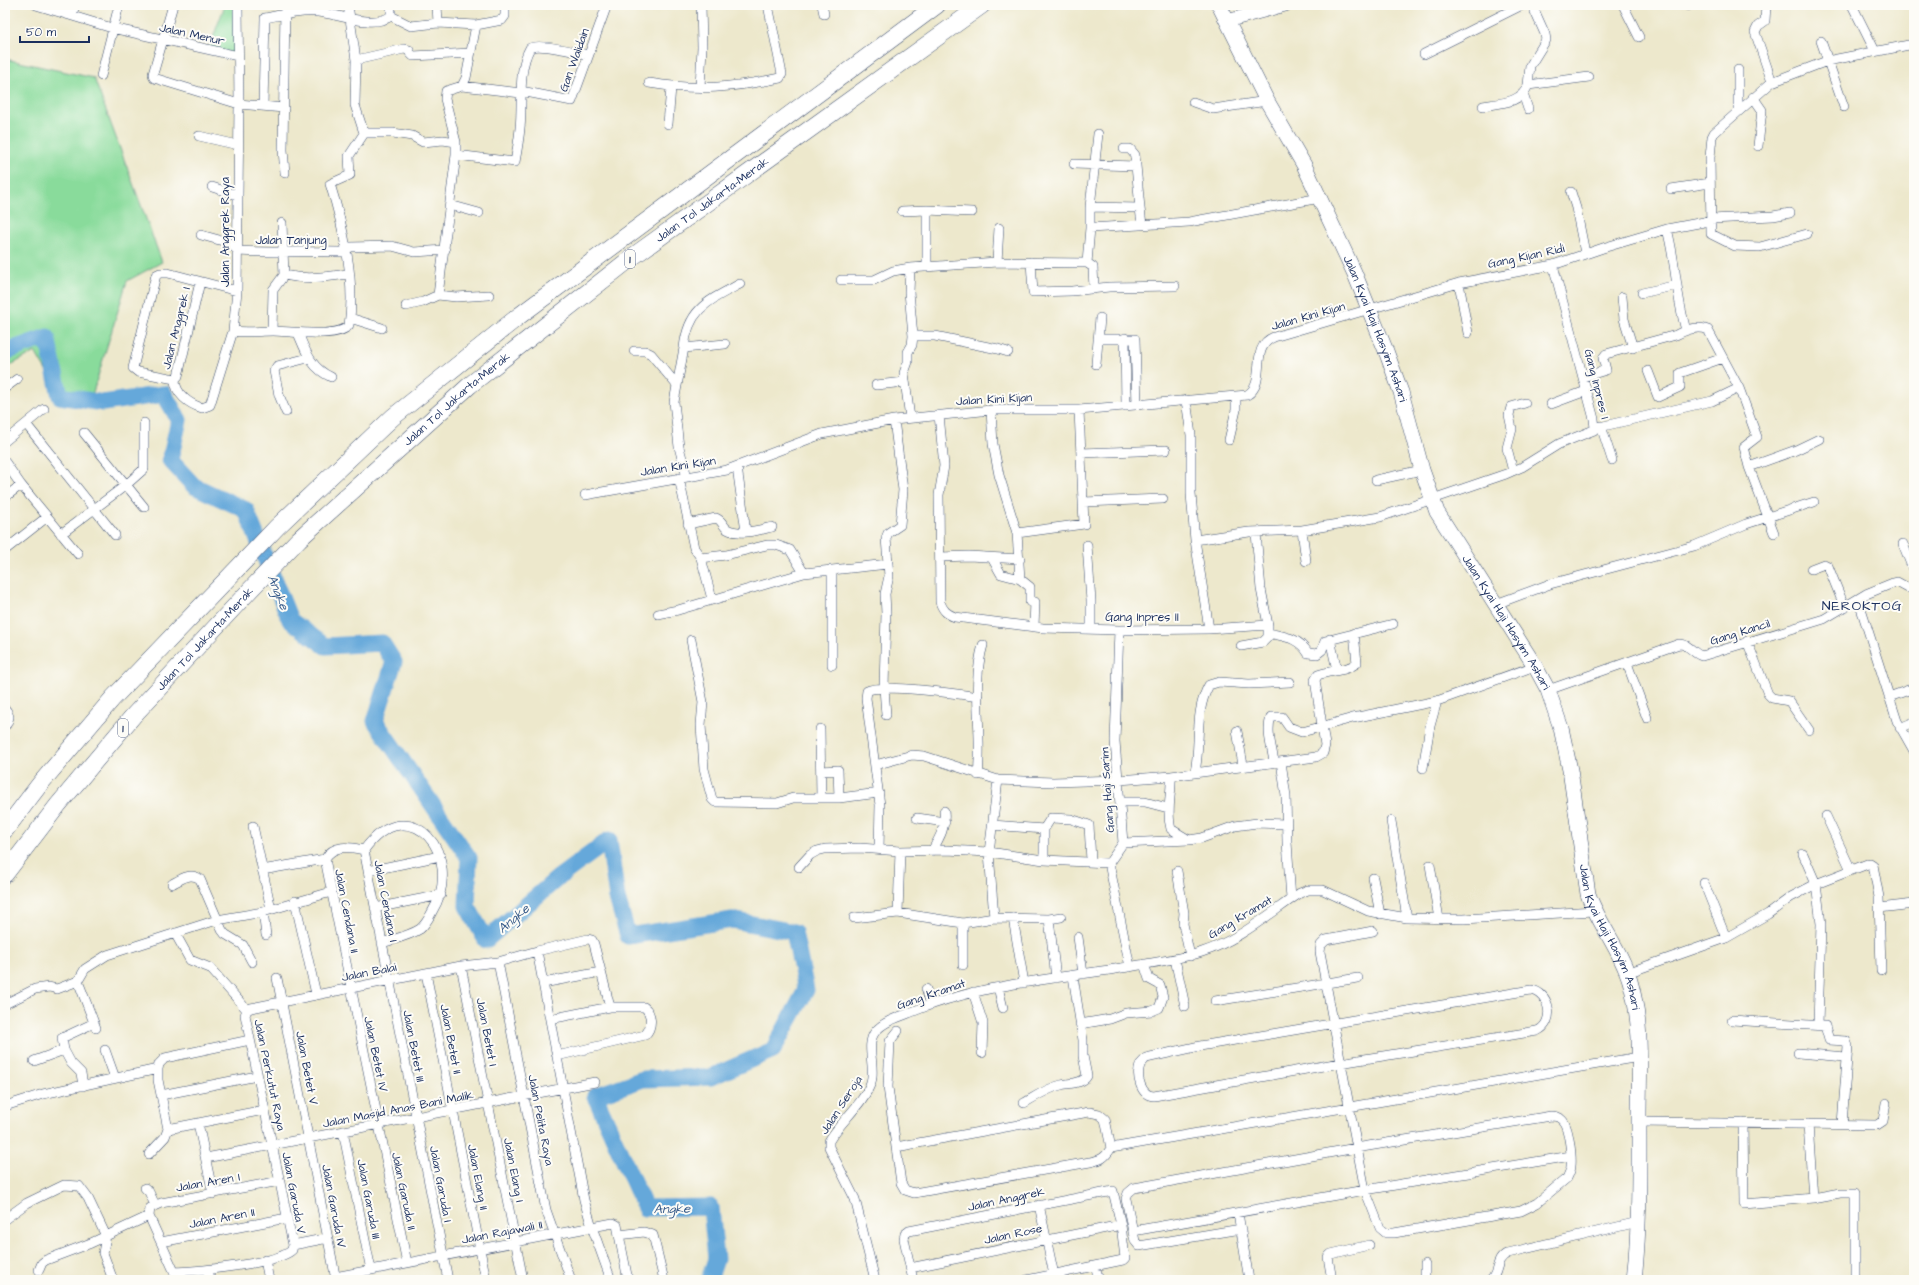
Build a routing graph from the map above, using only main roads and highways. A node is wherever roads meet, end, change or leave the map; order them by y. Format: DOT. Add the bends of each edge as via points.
graph roads {
  1 [pos="937,5"];
  2 [pos="982,5"];
  3 [pos="1219,5"];
  4 [pos="5,830"];
  5 [pos="5,874"];
  6 [pos="1634,1280"];
  1 -- 4 [label="highway, Jalan Tol Jakarta–Merak / 1" via="519,316 393,418 278,527 113,698 40,784"];
  2 -- 5 [label="highway, Jalan Tol Jakarta–Merak / 1" via="635,255 470,385 299,539 250,590 132,716"];
  3 -- 6 [label="main road, Jalan Kyai Haji Hasyim Ashari" via="1320,198 1369,310 1400,392 1432,500 1535,666 1548,690 1561,728 1570,770 1584,878 1594,911 1627,973 1636,1011 1639,1122 1638,1222"];
}
